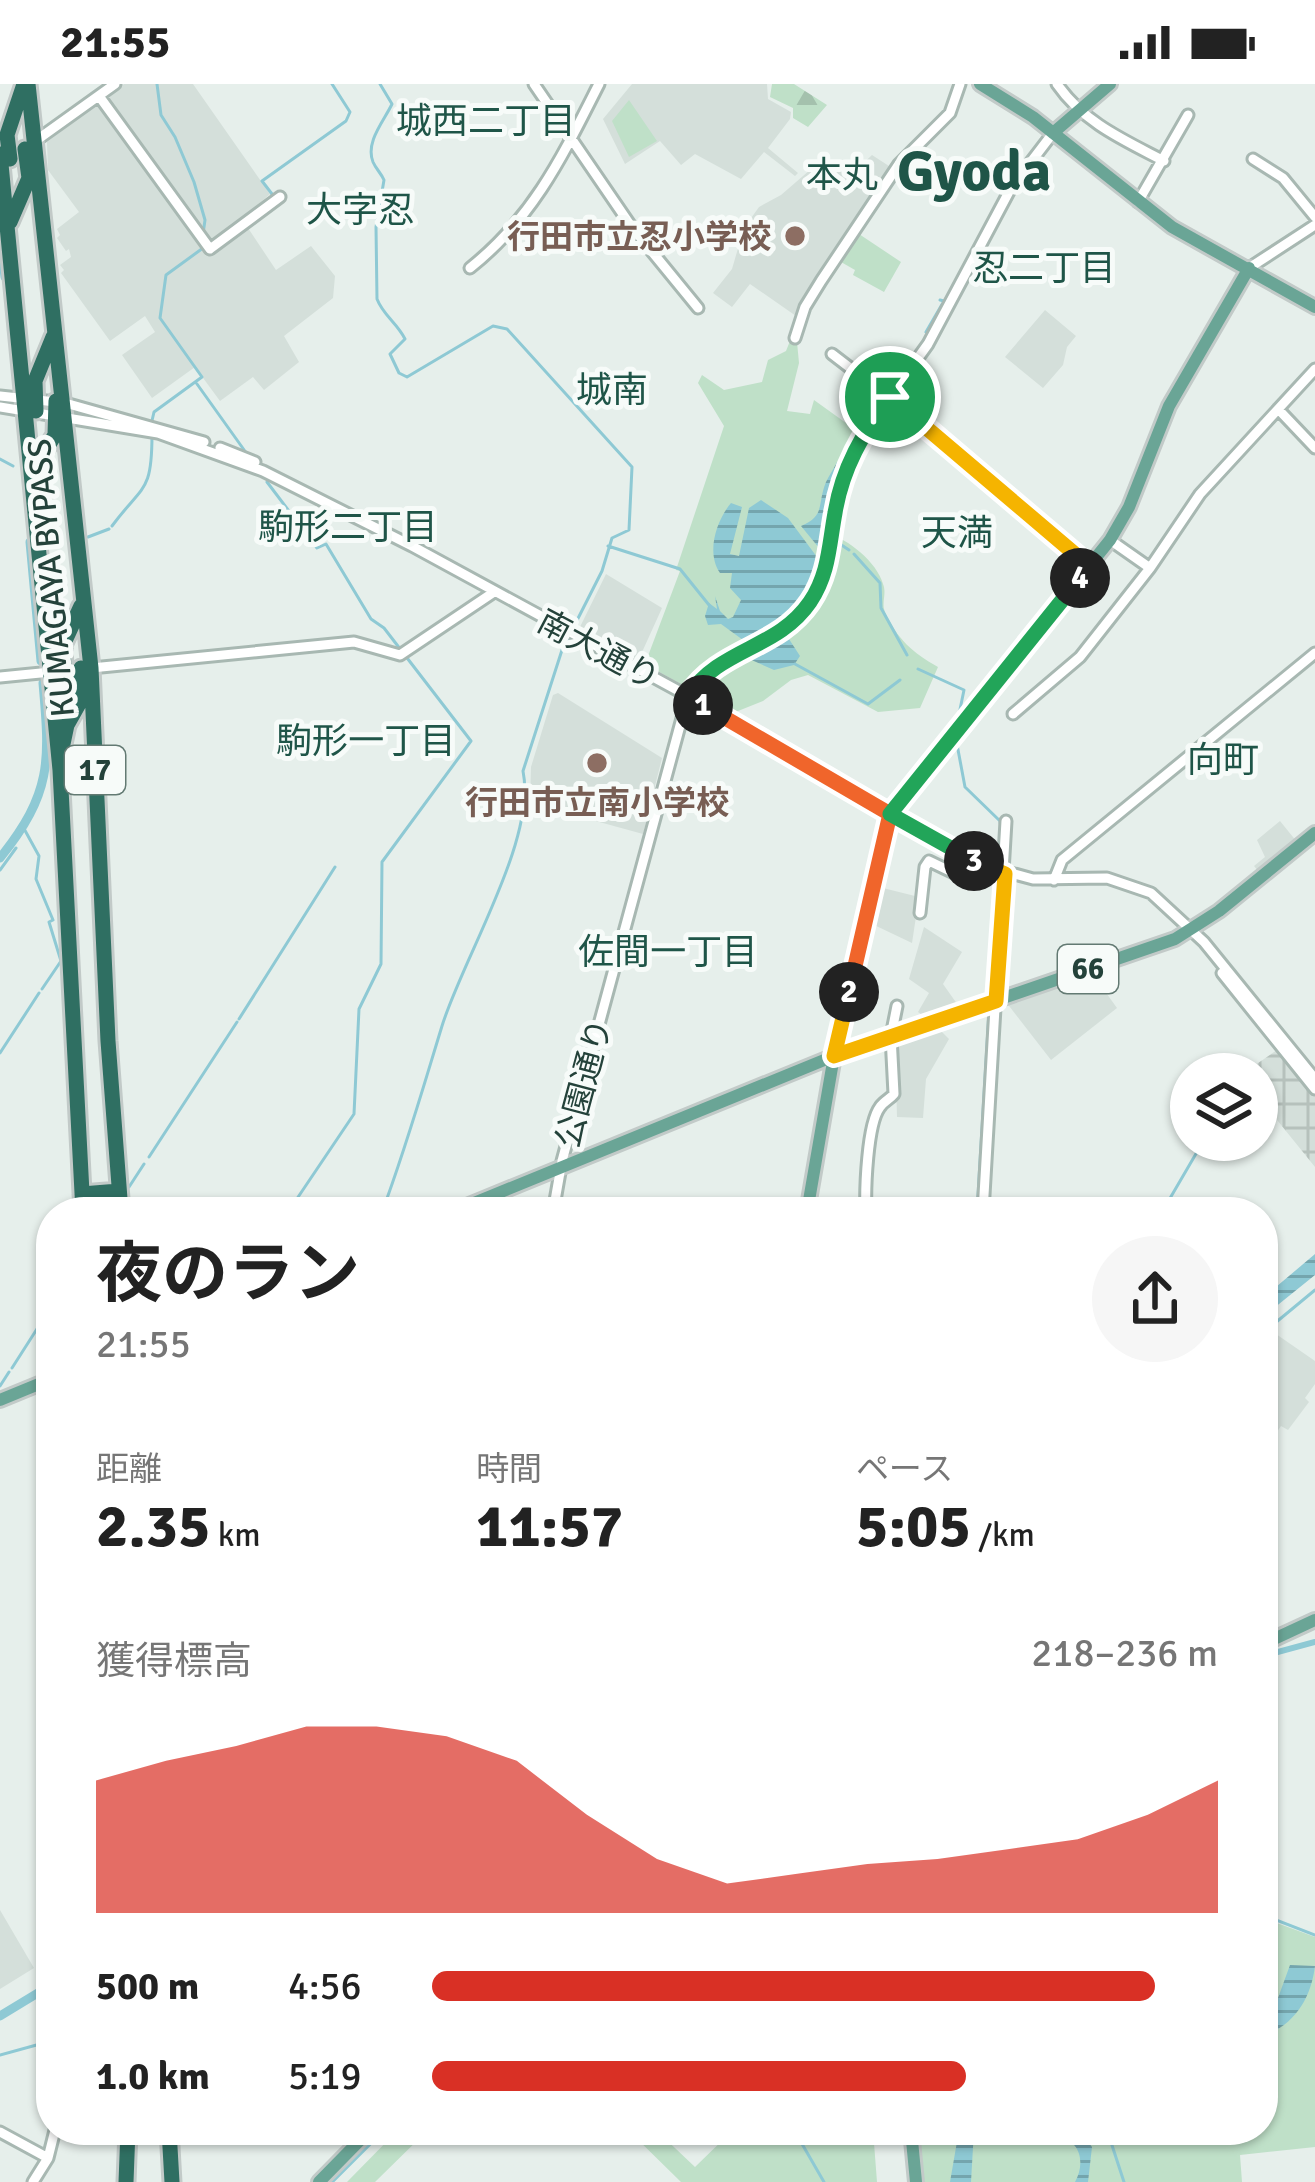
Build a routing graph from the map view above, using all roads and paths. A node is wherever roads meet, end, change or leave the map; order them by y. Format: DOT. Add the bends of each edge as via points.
graph roads {
  1 [pos="26,84"];
  2 [pos="115,84"];
  3 [pos="534,84"];
  4 [pos="599,84"];
  5 [pos="960,84"];
  6 [pos="980,84"];
  7 [pos="1057,84"];
  8 [pos="1111,84"];
  9 [pos="99,96"];
  10 [pos="1078,109"];
  11 [pos="1188,115"];
  12 [pos="1053,133"];
  13 [pos="571,140"];
  14 [pos="30,145"];
  15 [pos="1253,159"];
  16 [pos="3,161"];
  17 [pos="1164,161"];
  18 [pos="280,197"];
  19 [pos="1138,202"];
  20 [pos="1315,221"];
  21 [pos="8,230"];
  22 [pos="470,268"];
  23 [pos="1249,268"];
  24 [pos="1315,307"];
  25 [pos="698,308"];
  26 [pos="55,328"];
  27 [pos="795,338"];
  28 [pos="832,354"];
  29 [pos="1315,369"];
  30 [pos="0,396"];
  31 [pos="890,397"];
  32 [pos="30,404"];
  33 [pos="0,407"];
  34 [pos="61,409"];
  35 [pos="1278,409"];
  36 [pos="1315,448"];
  37 [pos="33,488"];
  38 [pos="1110,540"];
  39 [pos="1089,566"];
  40 [pos="1150,568"];
  41 [pos="83,573"];
  42 [pos="494,592"];
  43 [pos="1315,653"];
  44 [pos="72,669"];
  45 [pos="0,676"];
  46 [pos="688,696"];
  47 [pos="1013,714"];
  48 [pos="60,770"];
  49 [pos="97,806"];
  50 [pos="63,809"];
  51 [pos="890,814"];
  52 [pos="1006,821"];
  53 [pos="1315,833"];
  54 [pos="968,858"];
  55 [pos="1005,874"];
  56 [pos="1054,880"];
  57 [pos="920,913"];
  58 [pos="1195,935"];
  59 [pos="996,1001"];
  60 [pos="897,1006"];
  61 [pos="891,1036"];
  62 [pos="834,1056"];
  63 [pos="1315,1079"];
  64 [pos="1315,1089"];
  65 [pos="561,1167"];
  66 [pos="119,1191"];
  67 [pos="82,1193"];
  68 [pos="82,1197"];
  69 [pos="120,1197"];
  70 [pos="488,1197"];
  71 [pos="556,1197"];
  72 [pos="810,1197"];
  73 [pos="868,1197"];
  74 [pos="984,1197"];
  75 [pos="36,1382"];
  76 [pos="0,1396"];
  77 [pos="1315,1619"];
  78 [pos="1278,1637"];
  79 [pos="0,2132"];
  80 [pos="51,2145"];
  81 [pos="130,2145"];
  82 [pos="168,2145"];
  83 [pos="355,2145"];
  84 [pos="912,2145"];
  85 [pos="48,2158"];
  86 [pos="33,2182"];
  87 [pos="130,2182"];
  88 [pos="169,2182"];
  89 [pos="319,2182"];
  90 [pos="916,2182"];
  1 -- 14 [label="highway, KUMAGAYA BYPASS / 17"];
  1 -- 16 [label="highway, 17"];
  2 -- 9 [label="street"];
  3 -- 13 [label="street"];
  4 -- 13 [label="street"];
  5 -- 27 [label="street" via="950,113 899,164 821,281"];
  6 -- 12 [label="main road"];
  7 -- 10 [label="street"];
  8 -- 10 [label="main road"];
  9 -- 14 [label="street"];
  9 -- 18 [label="street" via="210,249"];
  10 -- 12 [label="main road"];
  10 -- 17 [label="street"];
  11 -- 17 [label="street"];
  12 -- 19 [label="main road"];
  12 -- 31 [label="street" via="1011,188 928,344"];
  13 -- 22 [label="street" via="543,190"];
  13 -- 25 [label="street"];
  14 -- 16 [label="street"];
  14 -- 21 [label="highway, 17" via="29,178"];
  14 -- 26 [label="highway, KUMAGAYA BYPASS / 17"];
  15 -- 20 [label="street" via="1283,178"];
  16 -- 21 [label="highway, KUMAGAYA BYPASS / 17"];
  17 -- 19 [label="street"];
  19 -- 23 [label="main road"];
  20 -- 23 [label="street"];
  21 -- 32 [label="highway, KUMAGAYA BYPASS / 17"];
  23 -- 24 [label="main road"];
  23 -- 38 [label="main road" via="1169,406"];
  26 -- 32 [label="highway, 17"];
  26 -- 34 [label="highway, KUMAGAYA BYPASS / 17"];
  28 -- 31 [label="street"];
  29 -- 35 [label="street"];
  30 -- 32 [label="street, 南大通り"];
  31 -- 39 [label="street"];
  31 -- 46 [label="street" via="849,464 812,599 778,634 716,664"];
  32 -- 33 [label="street, 南大通り"];
  32 -- 34 [label="street, 南大通り"];
  32 -- 37 [label="highway, KUMAGAYA BYPASS / 17"];
  34 -- 37 [label="highway, 17"];
  34 -- 41 [label="highway, KUMAGAYA BYPASS / 17"];
  34 -- 42 [label="street, 南大通り" via="151,428 263,471"];
  35 -- 36 [label="street"];
  35 -- 40 [label="street" via="1200,494"];
  37 -- 44 [label="highway, KUMAGAYA BYPASS / 17"];
  38 -- 39 [label="main road"];
  38 -- 40 [label="street"];
  39 -- 51 [label="main road"];
  40 -- 47 [label="street" via="1080,658"];
  41 -- 44 [label="highway, KUMAGAYA BYPASS / 17"];
  41 -- 44 [label="highway" via="79,615 63,645"];
  42 -- 44 [label="street" via="402,655 354,642"];
  42 -- 46 [label="street, 南大通り"];
  43 -- 56 [label="street" via="1062,860"];
  44 -- 45 [label="street"];
  44 -- 48 [label="highway, KUMAGAYA BYPASS / 17"];
  44 -- 48 [label="highway" via="80,702 64,733"];
  44 -- 49 [label="highway, KUMAGAYA BYPASS / 17"];
  46 -- 51 [label="street, 南大通り"];
  46 -- 65 [label="street, 公園通り"];
  48 -- 50 [label="highway, KUMAGAYA BYPASS / 17"];
  49 -- 50 [label="highway, 17"];
  49 -- 66 [label="highway, KUMAGAYA BYPASS / 17"];
  50 -- 67 [label="highway, KUMAGAYA BYPASS / 17"];
  51 -- 54 [label="street, 南大通り"];
  51 -- 62 [label="main road"];
  52 -- 55 [label="street"];
  53 -- 58 [label="main road, 66"];
  54 -- 55 [label="street, 南大通り"];
  54 -- 57 [label="street" via="956,874 929,861"];
  55 -- 56 [label="street, 南大通り"];
  55 -- 59 [label="street"];
  56 -- 58 [label="street, 南大通り" via="1107,878 1142,889"];
  58 -- 59 [label="main road, 66"];
  58 -- 63 [label="street, 南大通り"];
  58 -- 64 [label="street, 南大通り"];
  59 -- 61 [label="main road, 66"];
  59 -- 74 [label="street"];
  60 -- 61 [label="street"];
  61 -- 62 [label="main road, 66"];
  61 -- 73 [label="street" via="894,1094 876,1117"];
  62 -- 65 [label="main road, 66"];
  62 -- 72 [label="main road"];
  65 -- 70 [label="main road, 66"];
  65 -- 71 [label="street, 公園通り"];
  66 -- 67 [label="highway"];
  66 -- 69 [label="highway, KUMAGAYA BYPASS / 17"];
  67 -- 68 [label="highway, KUMAGAYA BYPASS / 17"];
  75 -- 76 [label="main road"];
  77 -- 78 [label="main road"];
  79 -- 85 [label="street"];
  80 -- 85 [label="street"];
  81 -- 87 [label="highway"];
  82 -- 88 [label="highway"];
  83 -- 89 [label="main road"];
  84 -- 90 [label="main road"];
  85 -- 86 [label="street"];
}
